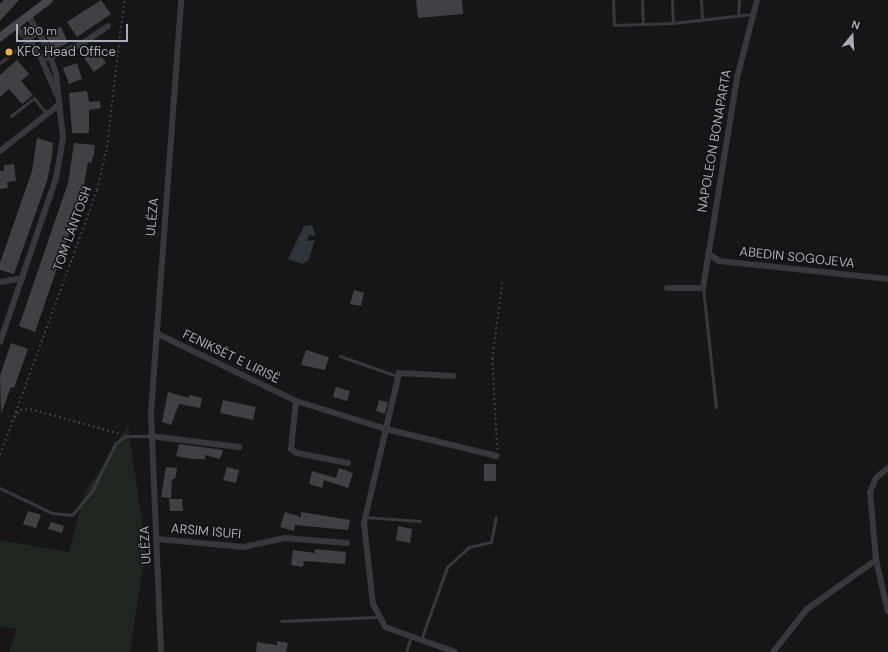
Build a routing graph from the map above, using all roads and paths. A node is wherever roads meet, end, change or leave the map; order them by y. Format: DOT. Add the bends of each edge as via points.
graph roads {
  1 [pos="49,0"];
  2 [pos="124,0"];
  3 [pos="181,0"];
  4 [pos="613,0"];
  5 [pos="642,0"];
  6 [pos="672,0"];
  7 [pos="701,0"];
  8 [pos="739,0"];
  9 [pos="757,0"];
  10 [pos="752,14"];
  11 [pos="28,15"];
  12 [pos="738,16"];
  13 [pos="702,20"];
  14 [pos="673,23"];
  15 [pos="643,24"];
  16 [pos="14,26"];
  17 [pos="108,26"];
  18 [pos="38,32"];
  19 [pos="0,37"];
  20 [pos="29,40"];
  21 [pos="51,57"];
  22 [pos="43,61"];
  23 [pos="0,63"];
  24 [pos="60,102"];
  25 [pos="47,114"];
  26 [pos="11,116"];
  27 [pos="0,151"];
  28 [pos="708,253"];
  29 [pos="23,278"];
  30 [pos="888,278"];
  31 [pos="0,282"];
  32 [pos="502,283"];
  33 [pos="668,288"];
  34 [pos="703,288"];
  35 [pos="156,333"];
  36 [pos="0,342"];
  37 [pos="340,356"];
  38 [pos="397,376"];
  39 [pos="452,376"];
  40 [pos="296,401"];
  41 [pos="716,407"];
  42 [pos="12,420"];
  43 [pos="386,429"];
  44 [pos="131,435"];
  45 [pos="150,436"];
  46 [pos="239,447"];
  47 [pos="0,455"];
  48 [pos="497,456"];
  49 [pos="348,463"];
  50 [pos="888,468"];
  51 [pos="0,488"];
  52 [pos="365,517"];
  53 [pos="496,517"];
  54 [pos="420,521"];
  55 [pos="157,539"];
  56 [pos="347,543"];
  57 [pos="876,560"];
  58 [pos="888,612"];
  59 [pos="378,617"];
  60 [pos="281,621"];
  61 [pos="410,637"];
  62 [pos="421,640"];
  63 [pos="161,652"];
  64 [pos="406,652"];
  65 [pos="455,652"];
  66 [pos="773,652"];
  1 -- 11 [label="street"];
  2 -- 42 [label="path, TOM LANTOSH" via="106,152 97,190"];
  3 -- 35 [label="street, ULËZA"];
  4 -- 15 [label="lane" via="614,25"];
  5 -- 15 [label="lane"];
  6 -- 14 [label="lane"];
  7 -- 13 [label="lane"];
  8 -- 12 [label="lane"];
  9 -- 10 [label="street, NAPOLEON BONAPARTA"];
  10 -- 12 [label="lane"];
  10 -- 28 [label="street, NAPOLEON BONAPARTA" via="737,78"];
  11 -- 16 [label="street"];
  11 -- 18 [label="street"];
  12 -- 13 [label="lane"];
  13 -- 14 [label="lane"];
  14 -- 15 [label="lane"];
  16 -- 19 [label="street"];
  16 -- 20 [label="street"];
  17 -- 21 [label="street" via="83,43"];
  18 -- 20 [label="lane"];
  18 -- 21 [label="street"];
  20 -- 22 [label="street"];
  20 -- 23 [label="lane"];
  21 -- 22 [label="street"];
  21 -- 24 [label="street"];
  22 -- 24 [label="street"];
  24 -- 25 [label="street"];
  24 -- 29 [label="street" via="63,138 60,163"];
  25 -- 26 [label="lane" via="34,98"];
  25 -- 27 [label="street"];
  28 -- 30 [label="street, ABEDIN SOGOJEVA" via="719,261"];
  28 -- 34 [label="street, NAPOLEON BONAPARTA"];
  29 -- 31 [label="street"];
  29 -- 36 [label="street"];
  32 -- 48 [label="path" via="492,359"];
  33 -- 34 [label="street"];
  34 -- 41 [label="lane, NAPOLEON BONAPARTA"];
  35 -- 40 [label="street, FENIKSËT E LIRISË"];
  35 -- 45 [label="street, ULËZA"];
  37 -- 38 [label="lane"];
  38 -- 39 [label="street" via="404,372"];
  38 -- 43 [label="street"];
  40 -- 43 [label="street, FENIKSËT E LIRISË"];
  40 -- 49 [label="street" via="291,449 297,453"];
  42 -- 44 [label="path" via="20,410 30,409"];
  42 -- 47 [label="path, TOM LANTOSH"];
  43 -- 48 [label="street, FENIKSËT E LIRISË"];
  43 -- 52 [label="street"];
  44 -- 45 [label="lane"];
  44 -- 51 [label="lane" via="115,444 92,491 72,515 52,513"];
  45 -- 46 [label="street"];
  45 -- 55 [label="street, ULËZA"];
  50 -- 57 [label="street" via="876,478 870,492"];
  52 -- 54 [label="lane"];
  52 -- 59 [label="street" via="368,572"];
  53 -- 62 [label="lane" via="491,542 461,551 447,568"];
  55 -- 56 [label="street, ARSIM ISUFI" via="244,547 288,537"];
  55 -- 63 [label="street, ULËZA"];
  57 -- 58 [label="street"];
  57 -- 66 [label="street" via="807,609"];
  59 -- 60 [label="lane"];
  59 -- 61 [label="street" via="385,628"];
  61 -- 62 [label="street"];
  61 -- 64 [label="lane"];
  62 -- 65 [label="street"];
}
